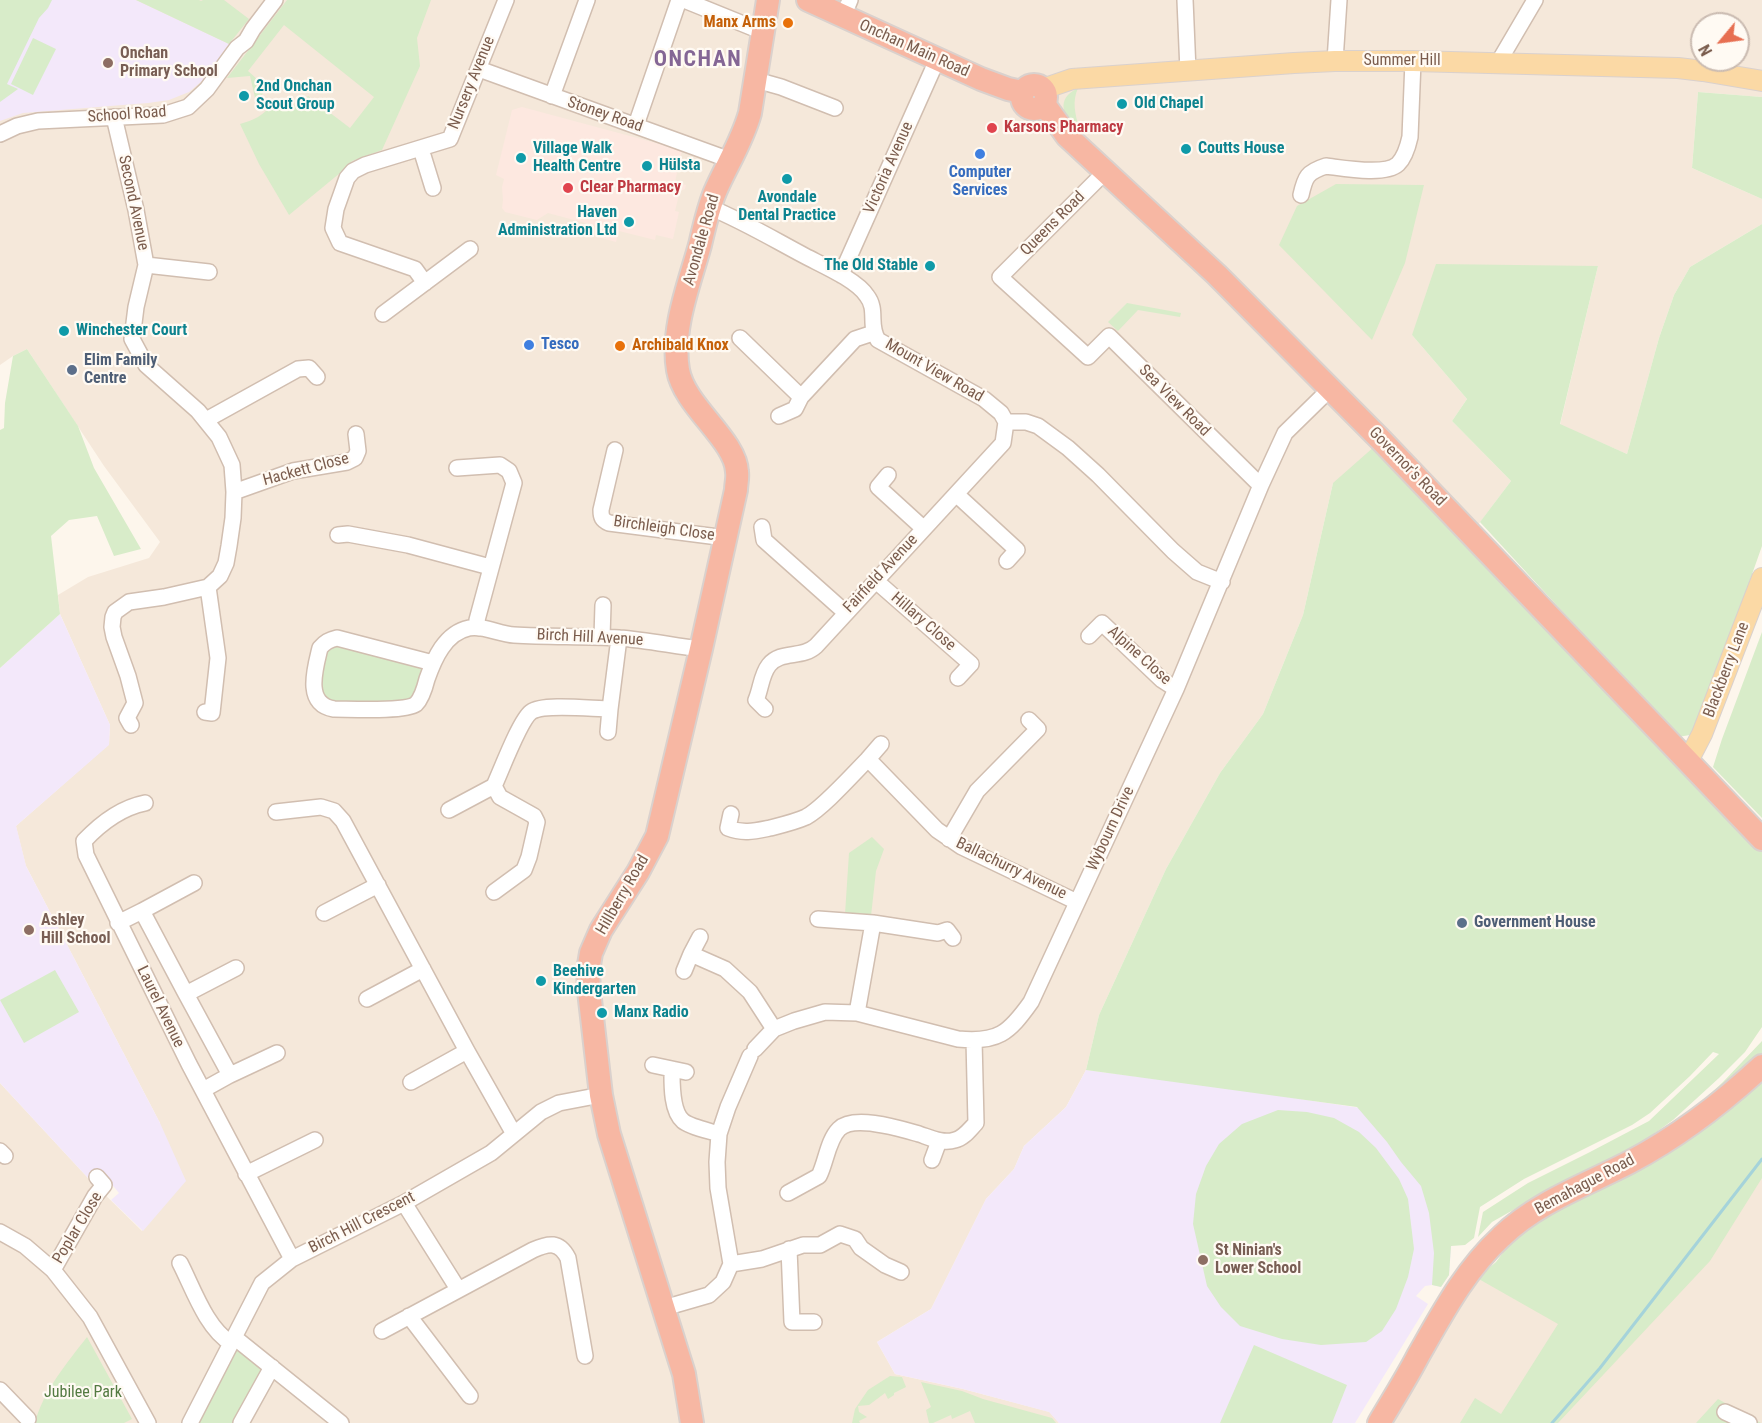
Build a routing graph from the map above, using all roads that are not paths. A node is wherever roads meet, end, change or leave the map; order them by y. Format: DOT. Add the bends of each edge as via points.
graph roads {
  1 [pos="275,0"];
  2 [pos="506,0"];
  3 [pos="587,0"];
  4 [pos="679,0"];
  5 [pos="684,0"];
  6 [pos="768,0"];
  7 [pos="808,0"];
  8 [pos="1185,0"];
  9 [pos="1339,0"];
  10 [pos="1535,0"];
  11 [pos="847,9"];
  12 [pos="763,32"];
  13 [pos="937,60"];
  14 [pos="1413,60"];
  15 [pos="1335,62"];
  16 [pos="1498,63"];
  17 [pos="479,69"];
  18 [pos="1188,71"];
  19 [pos="756,80"];
  20 [pos="1762,81"];
  21 [pos="1036,95"];
  22 [pos="552,96"];
  23 [pos="835,108"];
  24 [pos="114,117"];
  25 [pos="636,125"];
  26 [pos="0,134"];
  27 [pos="421,149"];
  28 [pos="730,160"];
  29 [pos="1106,171"];
  30 [pos="433,188"];
  31 [pos="1301,195"];
  32 [pos="709,207"];
  33 [pos="470,249"];
  34 [pos="146,265"];
  35 [pos="209,272"];
  36 [pos="841,275"];
  37 [pos="425,283"];
  38 [pos="383,314"];
  39 [pos="873,333"];
  40 [pos="740,338"];
  41 [pos="1088,357"];
  42 [pos="317,377"];
  43 [pos="1330,389"];
  44 [pos="801,397"];
  45 [pos="779,416"];
  46 [pos="206,420"];
  47 [pos="1006,422"];
  48 [pos="356,434"];
  49 [pos="615,450"];
  50 [pos="457,468"];
  51 [pos="738,470"];
  52 [pos="1261,485"];
  53 [pos="878,486"];
  54 [pos="956,494"];
  55 [pos="234,497"];
  56 [pos="762,527"];
  57 [pos="923,528"];
  58 [pos="344,530"];
  59 [pos="726,538"];
  60 [pos="1017,550"];
  61 [pos="490,567"];
  62 [pos="1762,578"];
  63 [pos="876,581"];
  64 [pos="1222,582"];
  65 [pos="208,587"];
  66 [pos="603,605"];
  67 [pos="846,612"];
  68 [pos="479,627"];
  69 [pos="1089,636"];
  70 [pos="602,637"];
  71 [pos="620,638"];
  72 [pos="701,649"];
  73 [pos="433,663"];
  74 [pos="958,678"];
  75 [pos="1176,689"];
  76 [pos="610,709"];
  77 [pos="765,709"];
  78 [pos="205,712"];
  79 [pos="1029,720"];
  80 [pos="124,722"];
  81 [pos="608,732"];
  82 [pos="881,744"];
  83 [pos="868,759"];
  84 [pos="1688,761"];
  85 [pos="494,786"];
  86 [pos="145,803"];
  87 [pos="449,810"];
  88 [pos="276,812"];
  89 [pos="731,814"];
  90 [pos="949,839"];
  91 [pos="1762,839"];
  92 [pos="194,883"];
  93 [pos="378,885"];
  94 [pos="494,892"];
  95 [pos="1077,902"];
  96 [pos="142,911"];
  97 [pos="324,913"];
  98 [pos="818,919"];
  99 [pos="118,923"];
  100 [pos="873,923"];
  101 [pos="700,937"];
  102 [pos="953,938"];
  103 [pos="692,954"];
  104 [pos="236,968"];
  105 [pos="423,969"];
  106 [pos="684,971"];
  107 [pos="186,994"];
  108 [pos="367,999"];
  109 [pos="857,1013"];
  110 [pos="774,1029"];
  111 [pos="974,1041"];
  112 [pos="467,1051"];
  113 [pos="277,1053"];
  114 [pos="653,1065"];
  115 [pos="1762,1066"];
  116 [pos="230,1075"];
  117 [pos="411,1082"];
  118 [pos="202,1090"];
  119 [pos="600,1095"];
  120 [pos="514,1134"];
  121 [pos="719,1134"];
  122 [pos="315,1140"];
  123 [pos="939,1141"];
  124 [pos="932,1160"];
  125 [pos="246,1174"];
  126 [pos="105,1186"];
  127 [pos="788,1193"];
  128 [pos="404,1203"];
  129 [pos="0,1232"];
  130 [pos="789,1249"];
  131 [pos="292,1259"];
  132 [pos="180,1263"];
  133 [pos="731,1264"];
  134 [pos="53,1270"];
  135 [pos="901,1272"];
  136 [pos="458,1289"];
  137 [pos="664,1308"];
  138 [pos="409,1316"];
  139 [pos="814,1322"];
  140 [pos="382,1331"];
  141 [pos="233,1340"];
  142 [pos="585,1356"];
  143 [pos="272,1367"];
  144 [pos="0,1390"];
  145 [pos="470,1396"];
  146 [pos="1725,1413"];
  147 [pos="28,1419"];
  148 [pos="148,1423"];
  149 [pos="190,1423"];
  150 [pos="241,1423"];
  151 [pos="341,1423"];
  152 [pos="692,1423"];
  153 [pos="1380,1423"];
  154 [pos="1749,1423"];
  1 -- 24 [label="street, School Road" via="246,42 188,107 164,115"];
  2 -- 17 [label="street, Nursery Avenue"];
  3 -- 22 [label="street"];
  4 -- 25 [label="street"];
  5 -- 12 [label="street"];
  6 -- 12 [label="highway, Avondale Road"];
  7 -- 11 [label="highway, Onchan Main Road"];
  8 -- 18 [label="street"];
  9 -- 15 [label="street"];
  10 -- 16 [label="street"];
  11 -- 13 [label="highway, Onchan Main Road"];
  12 -- 19 [label="highway, Avondale Road"];
  13 -- 21 [label="highway, Onchan Main Road" via="992,84"];
  13 -- 36 [label="street, Victoria Avenue"];
  14 -- 15 [label="main road, Summer Hill"];
  14 -- 16 [label="main road, Summer Hill"];
  14 -- 31 [label="street" via="1410,137 1398,163 1379,170 1326,166 1306,176"];
  15 -- 18 [label="main road, Summer Hill"];
  16 -- 20 [label="main road, Summer Hill" via="1678,68"];
  17 -- 22 [label="street, Stoney Road"];
  17 -- 27 [label="street, Nursery Avenue" via="450,139"];
  18 -- 21 [label="main road, Summer Hill" via="1072,79"];
  19 -- 23 [label="street"];
  19 -- 28 [label="highway, Avondale Road" via="746,129"];
  21 -- 29 [label="highway, Governor's Road" via="1067,136"];
  22 -- 25 [label="street, Stoney Road"];
  24 -- 26 [label="street, School Road" via="38,121"];
  24 -- 34 [label="street, Second Avenue"];
  25 -- 28 [label="street, Stoney Road"];
  27 -- 30 [label="street"];
  27 -- 37 [label="street, Nursery Avenue" via="353,171 336,209 333,228 340,243 415,269"];
  28 -- 32 [label="highway, Avondale Road"];
  29 -- 41 [label="street, Queens Road" via="1000,278"];
  29 -- 43 [label="highway, Governor's Road"];
  32 -- 36 [label="street, Mount View Road"];
  32 -- 51 [label="highway, Avondale Road" via="683,307 676,355 683,386 732,454"];
  33 -- 37 [label="street"];
  34 -- 35 [label="street"];
  34 -- 46 [label="street, Second Avenue" via="132,339 146,365"];
  36 -- 39 [label="street, Mount View Road" via="868,296"];
  37 -- 38 [label="street"];
  39 -- 44 [label="street" via="855,339"];
  39 -- 47 [label="street, Mount View Road" via="888,346 984,399"];
  40 -- 44 [label="street"];
  41 -- 52 [label="street, Sea View Road" via="1109,336"];
  42 -- 46 [label="street" via="309,368 298,369"];
  43 -- 52 [label="street, Wybourn Drive" via="1285,433"];
  43 -- 84 [label="highway, Governor's Road"];
  44 -- 45 [label="street" via="795,409"];
  46 -- 55 [label="street, Second Avenue" via="232,465"];
  47 -- 54 [label="street, Fairfield Avenue" via="1003,443"];
  47 -- 64 [label="street" via="1038,426 1068,448 1197,572"];
  48 -- 55 [label="street, Hackett Close" via="355,458 293,471"];
  49 -- 59 [label="street, Birchleigh Close" via="601,510 603,520"];
  50 -- 61 [label="street" via="500,465 509,471 514,483"];
  51 -- 59 [label="highway, Hillberry Road"];
  52 -- 64 [label="street, Wybourn Drive"];
  53 -- 57 [label="street"];
  54 -- 57 [label="street, Fairfield Avenue"];
  54 -- 60 [label="street"];
  55 -- 65 [label="street, Second Avenue" via="226,563"];
  56 -- 67 [label="street" via="764,540"];
  57 -- 63 [label="street, Fairfield Avenue"];
  58 -- 61 [label="street"];
  59 -- 72 [label="highway, Hillberry Road"];
  61 -- 68 [label="street" via="477,620"];
  62 -- 84 [label="main road, Blackberry Lane"];
  63 -- 67 [label="street, Fairfield Avenue"];
  63 -- 74 [label="street, Hillary Close" via="975,659"];
  64 -- 75 [label="street, Wybourn Drive"];
  65 -- 78 [label="street" via="218,658 212,713"];
  65 -- 80 [label="street" via="129,602 115,612 114,637 135,703"];
  66 -- 70 [label="street"];
  67 -- 77 [label="street, Fairfield Avenue" via="811,651 770,663 756,700"];
  68 -- 70 [label="street, Birch Hill Avenue" via="511,635"];
  68 -- 73 [label="street" via="459,631 449,638"];
  69 -- 75 [label="street, Alpine Close" via="1105,620 1162,680"];
  70 -- 71 [label="street, Birch Hill Avenue"];
  71 -- 72 [label="street, Birch Hill Avenue"];
  71 -- 76 [label="street"];
  72 -- 119 [label="highway, Hillberry Road" via="657,836 591,953 589,991"];
  73 -- 73 [label="street" via="423,693 415,704 401,709 326,707 314,690 320,648 330,639"];
  75 -- 95 [label="street, Wybourn Drive"];
  76 -- 81 [label="street"];
  76 -- 85 [label="street" via="546,707 532,711"];
  79 -- 90 [label="street" via="1038,729 977,791"];
  82 -- 83 [label="street"];
  83 -- 89 [label="street" via="807,816 751,832 728,828"];
  83 -- 90 [label="street, Ballachurry Avenue"];
  84 -- 91 [label="highway, Governor's Road"];
  85 -- 87 [label="street"];
  85 -- 94 [label="street" via="501,798 534,816 537,822 524,870"];
  86 -- 99 [label="street, Laurel Avenue" via="117,812 84,841 86,855"];
  88 -- 93 [label="street" via="321,807 334,811"];
  90 -- 95 [label="street, Ballachurry Avenue"];
  92 -- 96 [label="street"];
  93 -- 97 [label="street"];
  93 -- 105 [label="street"];
  95 -- 111 [label="street, Wybourn Drive" via="1031,1002 1015,1024 999,1035"];
  96 -- 99 [label="street"];
  96 -- 107 [label="street, Laurel Avenue"];
  98 -- 100 [label="street"];
  99 -- 118 [label="street, Laurel Avenue"];
  100 -- 102 [label="street" via="938,933 948,930"];
  100 -- 109 [label="street"];
  101 -- 103 [label="street"];
  103 -- 106 [label="street"];
  103 -- 110 [label="street" via="725,969 750,992"];
  104 -- 107 [label="street, Laurel Avenue"];
  105 -- 108 [label="street"];
  105 -- 112 [label="street"];
  107 -- 116 [label="street, Laurel Avenue"];
  109 -- 110 [label="street, Wybourn Drive" via="825,1012"];
  109 -- 111 [label="street, Wybourn Drive"];
  110 -- 121 [label="street, Wybourn Drive" via="752,1052"];
  111 -- 123 [label="street" via="976,1123 955,1141"];
  112 -- 117 [label="street"];
  112 -- 120 [label="street"];
  113 -- 116 [label="street"];
  114 -- 121 [label="street" via="679,1071 673,1096 683,1122"];
  115 -- 153 [label="highway, Bemahague Road" via="1666,1142 1560,1196 1501,1236 1458,1288"];
  116 -- 118 [label="street"];
  118 -- 125 [label="street, Laurel Avenue"];
  119 -- 120 [label="street, Birch Hill Crescent" via="559,1103"];
  119 -- 137 [label="highway, Hillberry Road" via="620,1172"];
  120 -- 128 [label="street, Birch Hill Crescent" via="491,1153"];
  121 -- 133 [label="street" via="718,1188"];
  122 -- 125 [label="street"];
  123 -- 124 [label="street"];
  123 -- 127 [label="street" via="870,1123 841,1127 833,1137 819,1176"];
  125 -- 131 [label="street, Laurel Avenue"];
  126 -- 134 [label="street, Poplar Close" via="95,1196"];
  128 -- 131 [label="street, Birch Hill Crescent"];
  128 -- 136 [label="street"];
  129 -- 134 [label="street" via="25,1246"];
  130 -- 133 [label="street"];
  130 -- 135 [label="street" via="820,1245 840,1234 855,1239 861,1248"];
  130 -- 139 [label="street" via="792,1322"];
  131 -- 141 [label="street, Birch Hill Crescent" via="262,1283"];
  132 -- 141 [label="street" via="207,1318 217,1332"];
  133 -- 137 [label="street" via="723,1282 710,1294"];
  134 -- 148 [label="street" via="90,1317"];
  136 -- 138 [label="street"];
  136 -- 142 [label="street" via="544,1245 557,1246 568,1258"];
  137 -- 152 [label="highway, Hillberry Road" via="684,1374"];
  138 -- 140 [label="street"];
  138 -- 145 [label="street"];
  141 -- 143 [label="street"];
  141 -- 149 [label="street, Birch Hill Crescent"];
  143 -- 150 [label="street"];
  143 -- 151 [label="street"];
  144 -- 147 [label="street" via="11,1412"];
  146 -- 154 [label="street"];
}
